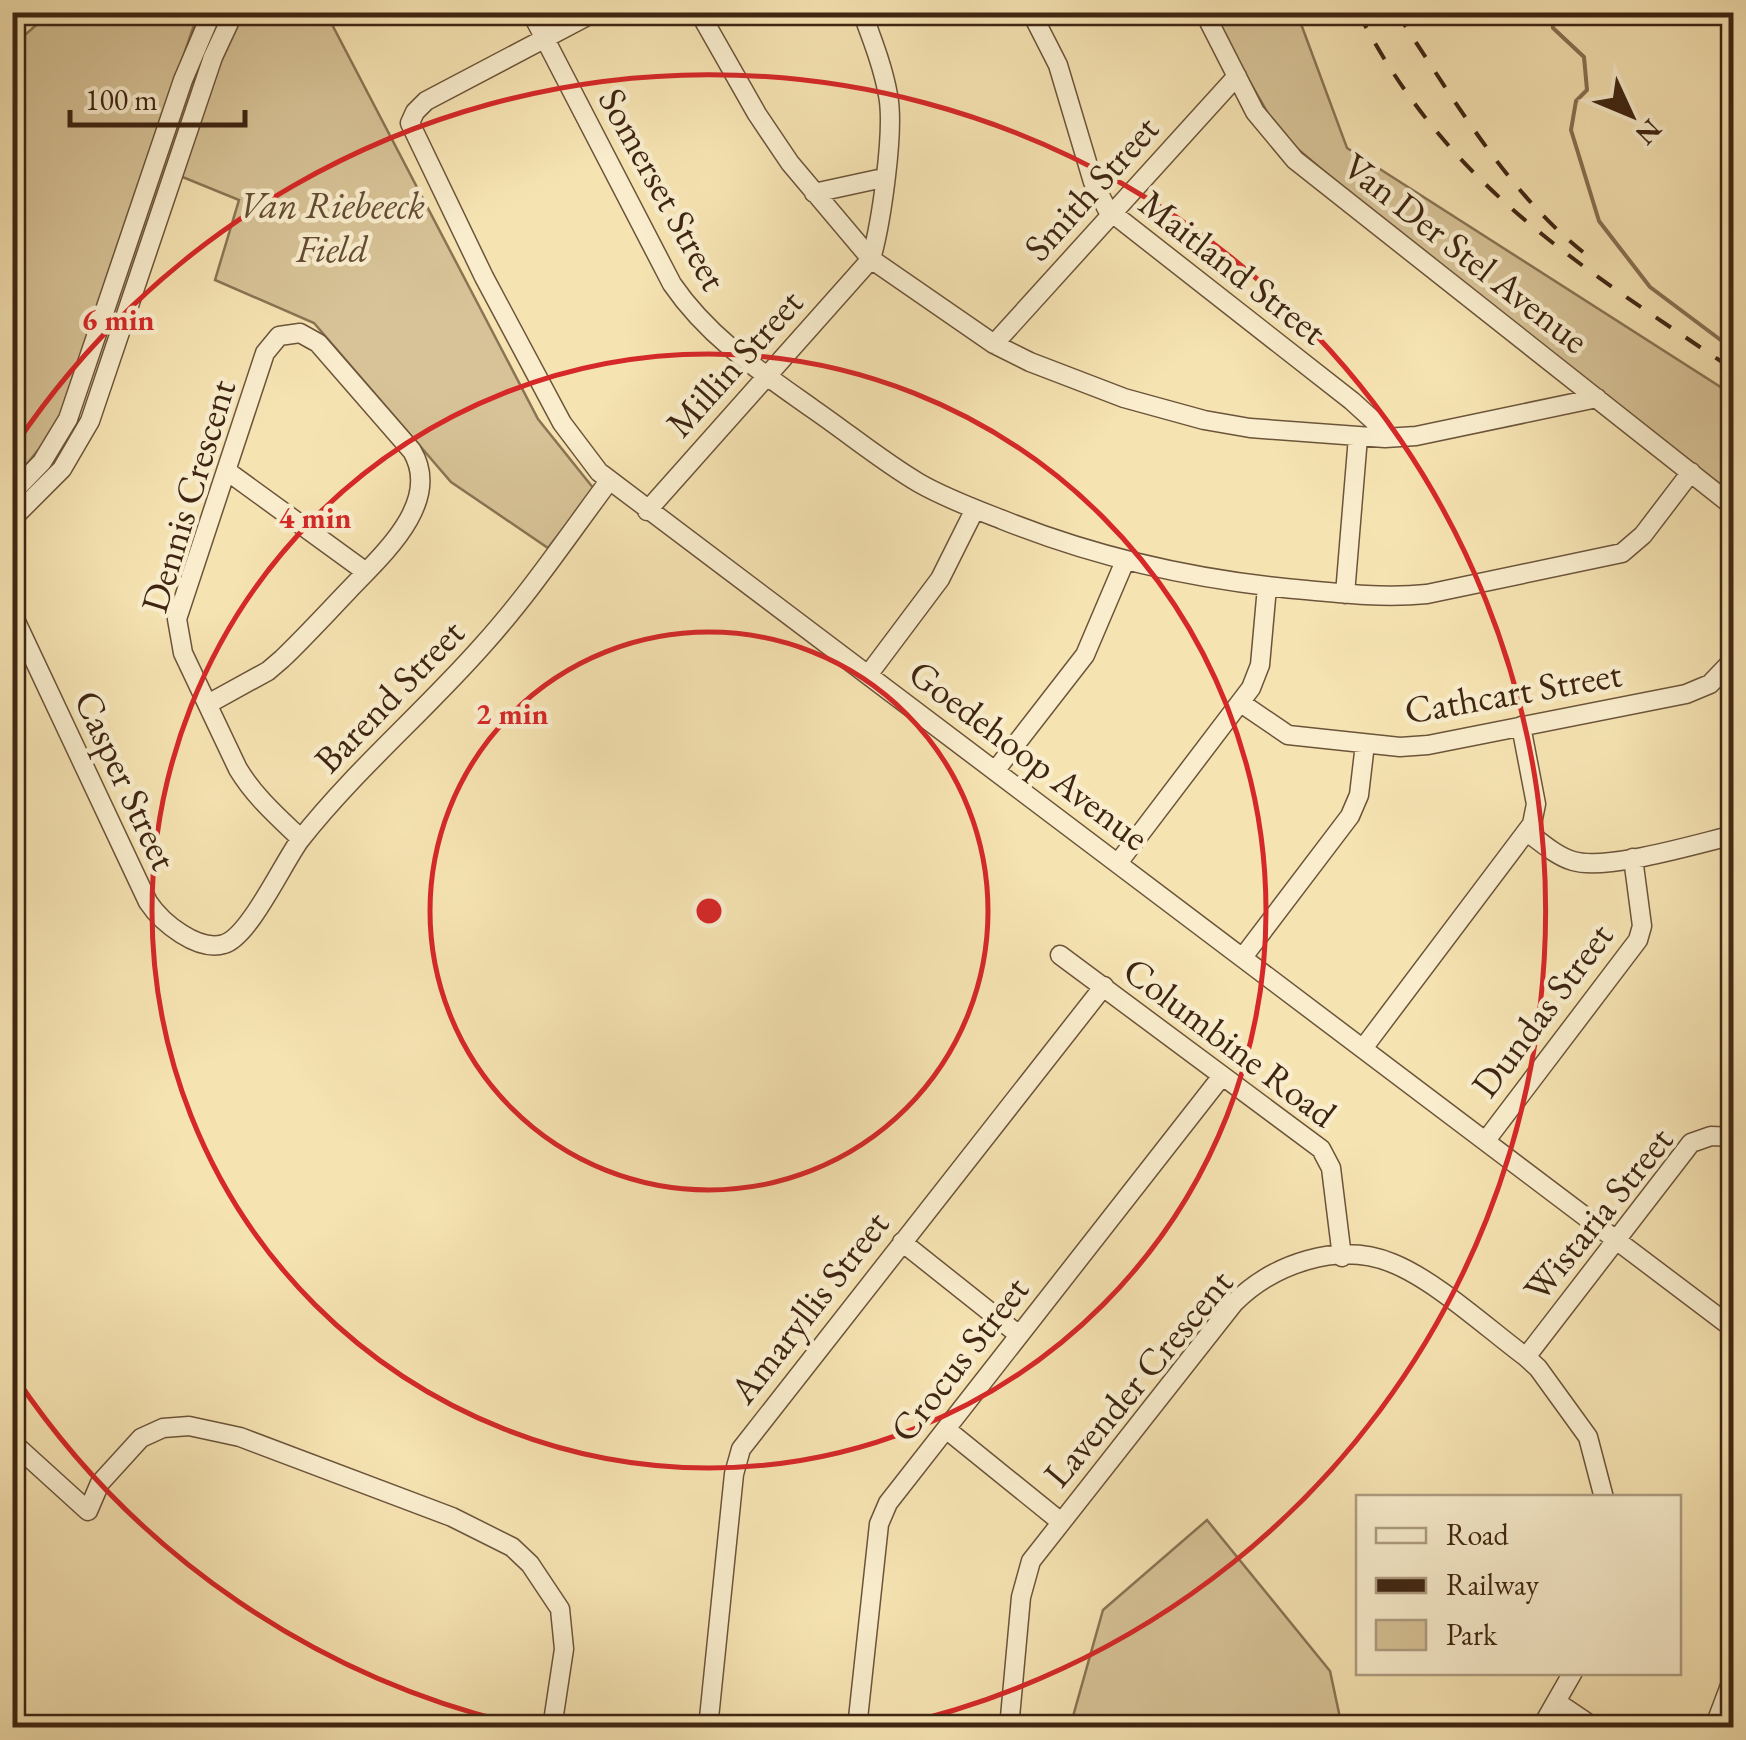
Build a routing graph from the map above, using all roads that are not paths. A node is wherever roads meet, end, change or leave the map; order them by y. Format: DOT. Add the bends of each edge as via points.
graph roads {
  1 [pos="212,12"];
  2 [pos="234,12"];
  3 [pos="530,12"];
  4 [pos="596,12"];
  5 [pos="699,12"];
  6 [pos="862,12"];
  7 [pos="1031,12"];
  8 [pos="1204,12"];
  9 [pos="545,40"];
  10 [pos="1237,76"];
  11 [pos="884,178"];
  12 [pos="814,194"];
  13 [pos="1111,214"];
  14 [pos="871,259"];
  15 [pos="994,344"];
  16 [pos="766,376"];
  17 [pos="1597,398"];
  18 [pos="1358,436"];
  19 [pos="1385,438"];
  20 [pos="227,471"];
  21 [pos="1690,472"];
  22 [pos="609,481"];
  23 [pos="12,492"];
  24 [pos="1734,506"];
  25 [pos="975,509"];
  26 [pos="646,511"];
  27 [pos="12,519"];
  28 [pos="1126,561"];
  29 [pos="366,572"];
  30 [pos="1267,587"];
  31 [pos="1345,594"];
  32 [pos="12,613"];
  33 [pos="1734,659"];
  34 [pos="868,675"];
  35 [pos="1241,703"];
  36 [pos="208,704"];
  37 [pos="1520,726"];
  38 [pos="1366,744"];
  39 [pos="994,772"];
  40 [pos="1527,832"];
  41 [pos="1734,836"];
  42 [pos="301,839"];
  43 [pos="1633,858"];
  44 [pos="1118,862"];
  45 [pos="212,945"];
  46 [pos="1060,954"];
  47 [pos="1243,957"];
  48 [pos="1104,986"];
  49 [pos="1364,1047"];
  50 [pos="1222,1076"];
  51 [pos="1734,1137"];
  52 [pos="1487,1140"];
  53 [pos="1617,1237"];
  54 [pos="902,1242"];
  55 [pos="1342,1256"];
  56 [pos="1734,1328"];
  57 [pos="1019,1334"];
  58 [pos="1526,1357"];
  59 [pos="946,1429"];
  60 [pos="12,1442"];
  61 [pos="1603,1495"];
  62 [pos="1061,1522"];
  63 [pos="1572,1675"];
  64 [pos="1734,1675"];
  65 [pos="1558,1702"];
  66 [pos="552,1728"];
  67 [pos="708,1728"];
  68 [pos="857,1728"];
  69 [pos="1009,1728"];
  70 [pos="1541,1728"];
  71 [pos="1595,1728"];
  72 [pos="1714,1728"];
  1 -- 23 [label="street" via="68,420 42,462"];
  2 -- 27 [label="street" via="90,421 62,469"];
  3 -- 9 [label="street, Somerset Street"];
  4 -- 9 [label="street"];
  5 -- 12 [label="street" via="757,114"];
  6 -- 11 [label="street" via="889,97"];
  7 -- 13 [label="street, Maitland Street" via="1062,77 1098,195"];
  8 -- 10 [label="street, Van Der Stel Avenue"];
  9 -- 16 [label="street, Somerset Street" via="672,284 713,335"];
  9 -- 22 [label="street, Goedehoop Avenue" via="426,101 410,127 562,422"];
  10 -- 13 [label="street, Smith Street"];
  10 -- 17 [label="street, Van Der Stel Avenue" via="1264,126 1295,160"];
  11 -- 12 [label="street"];
  11 -- 14 [label="street"];
  12 -- 14 [label="street"];
  13 -- 15 [label="street, Smith Street"];
  13 -- 19 [label="street, Maitland Street" via="1352,401"];
  14 -- 15 [label="street"];
  14 -- 16 [label="street, Millin Street"];
  15 -- 18 [label="street" via="1063,376 1166,410 1250,428"];
  16 -- 25 [label="street, Somerset Street" via="920,484"];
  16 -- 26 [label="street, Millin Street"];
  17 -- 19 [label="street"];
  17 -- 21 [label="street, Van Der Stel Avenue"];
  18 -- 19 [label="street"];
  18 -- 31 [label="street"];
  20 -- 29 [label="street"];
  20 -- 29 [label="street, Dennis Crescent" via="269,345 295,332 308,336 412,451 421,472 402,532"];
  20 -- 36 [label="street, Dennis Crescent" via="178,619 180,647"];
  21 -- 24 [label="street, Van Der Stel Avenue"];
  21 -- 31 [label="street, Somerset Street" via="1622,553 1427,594"];
  22 -- 26 [label="street, Goedehoop Avenue"];
  22 -- 42 [label="street, Barend Street" via="483,645"];
  25 -- 28 [label="street, Somerset Street"];
  25 -- 34 [label="street" via="940,579"];
  26 -- 34 [label="street, Goedehoop Avenue"];
  28 -- 30 [label="street, Somerset Street"];
  28 -- 39 [label="street" via="1085,655"];
  29 -- 36 [label="street" via="274,666"];
  30 -- 31 [label="street, Somerset Street"];
  30 -- 35 [label="street" via="1260,665"];
  32 -- 45 [label="street, Casper Street" via="148,902 170,924"];
  33 -- 37 [label="street, Cathcart Street" via="1710,684 1686,694"];
  34 -- 39 [label="street, Goedehoop Avenue"];
  35 -- 38 [label="street, Cathcart Street" via="1288,735"];
  35 -- 44 [label="street"];
  36 -- 42 [label="street, Dennis Crescent" via="250,788"];
  37 -- 38 [label="street, Cathcart Street" via="1416,747"];
  37 -- 40 [label="street" via="1536,804"];
  38 -- 47 [label="street" via="1354,809"];
  39 -- 44 [label="street, Goedehoop Avenue"];
  40 -- 43 [label="street" via="1576,862"];
  40 -- 49 [label="street"];
  41 -- 43 [label="street"];
  42 -- 45 [label="street, Barend Street" via="240,932"];
  43 -- 52 [label="street, Dundas Street" via="1638,940"];
  44 -- 47 [label="street, Goedehoop Avenue"];
  46 -- 48 [label="street, Columbine Road"];
  47 -- 49 [label="street, Goedehoop Avenue"];
  48 -- 50 [label="street, Columbine Road"];
  48 -- 54 [label="street, Amaryllis Street"];
  49 -- 52 [label="street, Goedehoop Avenue"];
  50 -- 55 [label="street, Columbine Road" via="1326,1155"];
  50 -- 57 [label="street, Crocus Street"];
  51 -- 53 [label="street, Wistaria Street" via="1691,1143"];
  52 -- 53 [label="street, Goedehoop Avenue"];
  53 -- 56 [label="street, Goedehoop Avenue"];
  53 -- 58 [label="street, Wistaria Street"];
  54 -- 57 [label="street"];
  54 -- 67 [label="street, Amaryllis Street" via="736,1459"];
  55 -- 58 [label="street, Lavender Crescent" via="1378,1258 1409,1271"];
  55 -- 62 [label="street, Lavender Crescent" via="1291,1264 1246,1292"];
  57 -- 59 [label="street, Crocus Street"];
  58 -- 61 [label="street, Lavender Crescent" via="1588,1437"];
  59 -- 62 [label="street"];
  59 -- 68 [label="street, Crocus Street" via="882,1514"];
  60 -- 66 [label="street" via="88,1511 100,1483 141,1438 163,1428 198,1427 252,1441 504,1541 560,1609 564,1649"];
  62 -- 69 [label="street, Lavender Crescent" via="1024,1581"];
  63 -- 65 [label="street"];
  64 -- 72 [label="street"];
  65 -- 70 [label="street"];
  65 -- 71 [label="street"];
}
